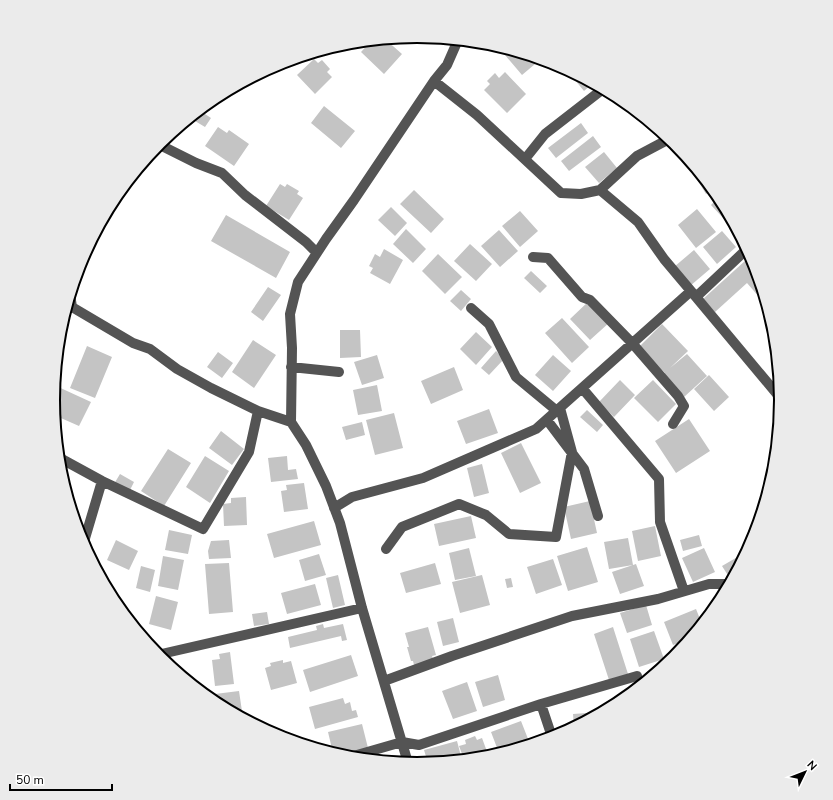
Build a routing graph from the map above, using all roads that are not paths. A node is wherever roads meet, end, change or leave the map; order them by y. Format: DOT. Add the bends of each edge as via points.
graph roads {
  1 [pos="456,45"];
  2 [pos="434,81"];
  3 [pos="598,93"];
  4 [pos="663,142"];
  5 [pos="165,147"];
  6 [pos="525,159"];
  7 [pos="600,190"];
  8 [pos="317,253"];
  9 [pos="742,253"];
  10 [pos="533,257"];
  11 [pos="693,294"];
  12 [pos="72,307"];
  13 [pos="471,308"];
  14 [pos="632,343"];
  15 [pos="291,367"];
  16 [pos="339,372"];
  17 [pos="582,388"];
  18 [pos="774,389"];
  19 [pos="559,409"];
  20 [pos="258,411"];
  21 [pos="547,420"];
  22 [pos="291,422"];
  23 [pos="672,424"];
  24 [pos="572,452"];
  25 [pos="65,461"];
  26 [pos="102,481"];
  27 [pos="334,508"];
  28 [pos="598,516"];
  29 [pos="87,536"];
  30 [pos="386,549"];
  31 [pos="723,584"];
  32 [pos="684,591"];
  33 [pos="362,608"];
  34 [pos="165,653"];
  35 [pos="637,676"];
  36 [pos="384,681"];
  37 [pos="541,704"];
  38 [pos="550,731"];
  39 [pos="402,742"];
  40 [pos="364,753"];
  41 [pos="406,757"];
  1 -- 2 [label="street" via="447,65"];
  2 -- 6 [label="street" via="477,115"];
  2 -- 8 [label="street"];
  3 -- 6 [label="street" via="545,134"];
  4 -- 7 [label="street" via="637,156"];
  5 -- 8 [label="street" via="222,173 245,195"];
  6 -- 7 [label="street" via="561,192 581,194"];
  7 -- 11 [label="street" via="638,222"];
  8 -- 15 [label="street" via="298,282 290,314"];
  9 -- 11 [label="street"];
  10 -- 14 [label="street" via="548,258 582,297 590,300"];
  11 -- 14 [label="street"];
  11 -- 18 [label="street"];
  12 -- 20 [label="street" via="133,344 150,349 177,369"];
  13 -- 19 [label="street" via="489,324 516,377"];
  14 -- 17 [label="street"];
  14 -- 23 [label="street" via="684,406"];
  15 -- 16 [label="street"];
  15 -- 22 [label="street"];
  17 -- 19 [label="street"];
  17 -- 32 [label="street" via="659,480 660,522"];
  19 -- 21 [label="street"];
  19 -- 24 [label="street"];
  20 -- 22 [label="street"];
  20 -- 26 [label="street" via="249,452 203,529"];
  21 -- 24 [label="street"];
  21 -- 27 [label="street" via="536,429 423,478 352,497"];
  22 -- 27 [label="street" via="306,445"];
  24 -- 28 [label="street" via="584,468"];
  24 -- 30 [label="street" via="556,537 509,534 486,515 459,504 402,527"];
  25 -- 26 [label="street"];
  26 -- 29 [label="street"];
  27 -- 33 [label="street"];
  31 -- 32 [label="street" via="709,584"];
  32 -- 36 [label="street" via="658,599 572,616"];
  33 -- 34 [label="street"];
  33 -- 36 [label="street"];
  35 -- 37 [label="street"];
  36 -- 39 [label="street"];
  37 -- 38 [label="street"];
  37 -- 39 [label="street" via="419,745"];
  39 -- 40 [label="street"];
  39 -- 41 [label="street"];
}
